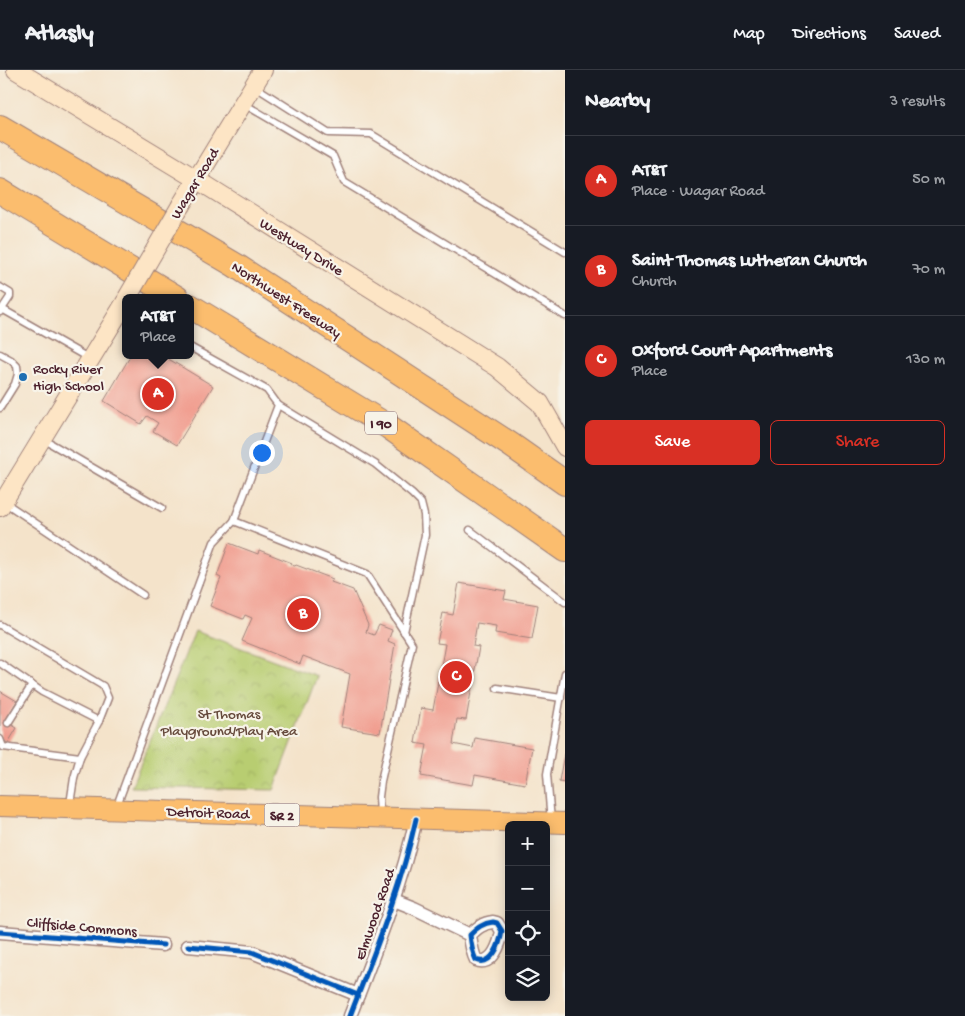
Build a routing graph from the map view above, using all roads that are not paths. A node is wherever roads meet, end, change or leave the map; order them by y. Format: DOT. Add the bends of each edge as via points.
graph roads {
  1 [pos="16,70"];
  2 [pos="263,70"];
  3 [pos="254,86"];
  4 [pos="242,103"];
  5 [pos="0,127"];
  6 [pos="196,179"];
  7 [pos="0,191"];
  8 [pos="565,252"];
  9 [pos="0,287"];
  10 [pos="131,294"];
  11 [pos="170,294"];
  12 [pos="194,308"];
  13 [pos="122,309"];
  14 [pos="1,310"];
  15 [pos="565,316"];
  16 [pos="194,349"];
  17 [pos="0,354"];
  18 [pos="90,359"];
  19 [pos="278,405"];
  20 [pos="0,408"];
  21 [pos="42,438"];
  22 [pos="565,447"];
  23 [pos="565,483"];
  24 [pos="2,504"];
  25 [pos="162,508"];
  26 [pos="234,521"];
  27 [pos="470,530"];
  28 [pos="565,550"];
  29 [pos="143,595"];
  30 [pos="565,602"];
  31 [pos="0,625"];
  32 [pos="404,632"];
  33 [pos="0,663"];
  34 [pos="565,674"];
  35 [pos="32,686"];
  36 [pos="497,688"];
  37 [pos="561,698"];
  38 [pos="98,722"];
  39 [pos="8,723"];
  40 [pos="0,739"];
  41 [pos="2,748"];
  42 [pos="80,757"];
  43 [pos="0,806"];
  44 [pos="69,808"];
  45 [pos="115,809"];
  46 [pos="380,818"];
  47 [pos="416,819"];
  48 [pos="558,822"];
  49 [pos="394,900"];
  50 [pos="0,932"];
  51 [pos="470,935"];
  52 [pos="163,945"];
  53 [pos="188,946"];
  54 [pos="358,995"];
  55 [pos="350,1016"];
  1 -- 6 [label="main road, Westway Drive"];
  2 -- 3 [label="main road, Wagar Road"];
  3 -- 4 [label="main road, Wagar Road"];
  3 -- 8 [label="lane" via="328,133 371,134"];
  4 -- 6 [label="main road, Wagar Road"];
  4 -- 15 [label="lane" via="333,156 344,182"];
  5 -- 23 [label="highway, Northwest Freeway" via="235,265"];
  6 -- 10 [label="main road, Wagar Road, bridge"];
  6 -- 22 [label="main road, Westway Drive" via="496,367 540,403"];
  7 -- 11 [label="highway"];
  9 -- 14 [label="lane" via="10,293"];
  12 -- 28 [label="highway, I 90" via="389,427"];
  13 -- 18 [label="main road, Wagar Road"];
  14 -- 18 [label="lane"];
  16 -- 19 [label="lane" via="267,390"];
  17 -- 20 [label="lane" via="17,366 18,374"];
  18 -- 21 [label="main road, Wagar Road"];
  19 -- 26 [label="lane"];
  19 -- 32 [label="lane" via="375,464 421,503 425,535"];
  21 -- 24 [label="main road, Wagar Road"];
  21 -- 25 [label="lane"];
  24 -- 29 [label="lane"];
  26 -- 32 [label="lane" via="367,574"];
  26 -- 45 [label="lane" via="214,542"];
  27 -- 30 [label="lane"];
  31 -- 38 [label="lane" via="103,686 108,698"];
  32 -- 46 [label="lane" via="412,644 381,781"];
  33 -- 35 [label="lane"];
  34 -- 37 [label="lane"];
  35 -- 38 [label="lane"];
  35 -- 39 [label="lane"];
  36 -- 37 [label="lane"];
  37 -- 48 [label="lane" via="547,774"];
  38 -- 42 [label="lane"];
  40 -- 41 [label="lane"];
  41 -- 42 [label="lane"];
  42 -- 44 [label="lane"];
  43 -- 44 [label="main road, Detroit Road / SR 2"];
  44 -- 45 [label="main road, Detroit Road / SR 2"];
  45 -- 46 [label="main road, Detroit Road / SR 2"];
  46 -- 47 [label="main road, Detroit Road / SR 2"];
  47 -- 48 [label="main road, Detroit Road / SR 2"];
  47 -- 49 [label="street, Elmwood Road"];
  49 -- 51 [label="street"];
  49 -- 54 [label="street, Elmwood Road"];
  50 -- 52 [label="street, Cliffside Commons"];
  53 -- 54 [label="street" via="252,952"];
  54 -- 55 [label="street, Elmwood Road"];
}
